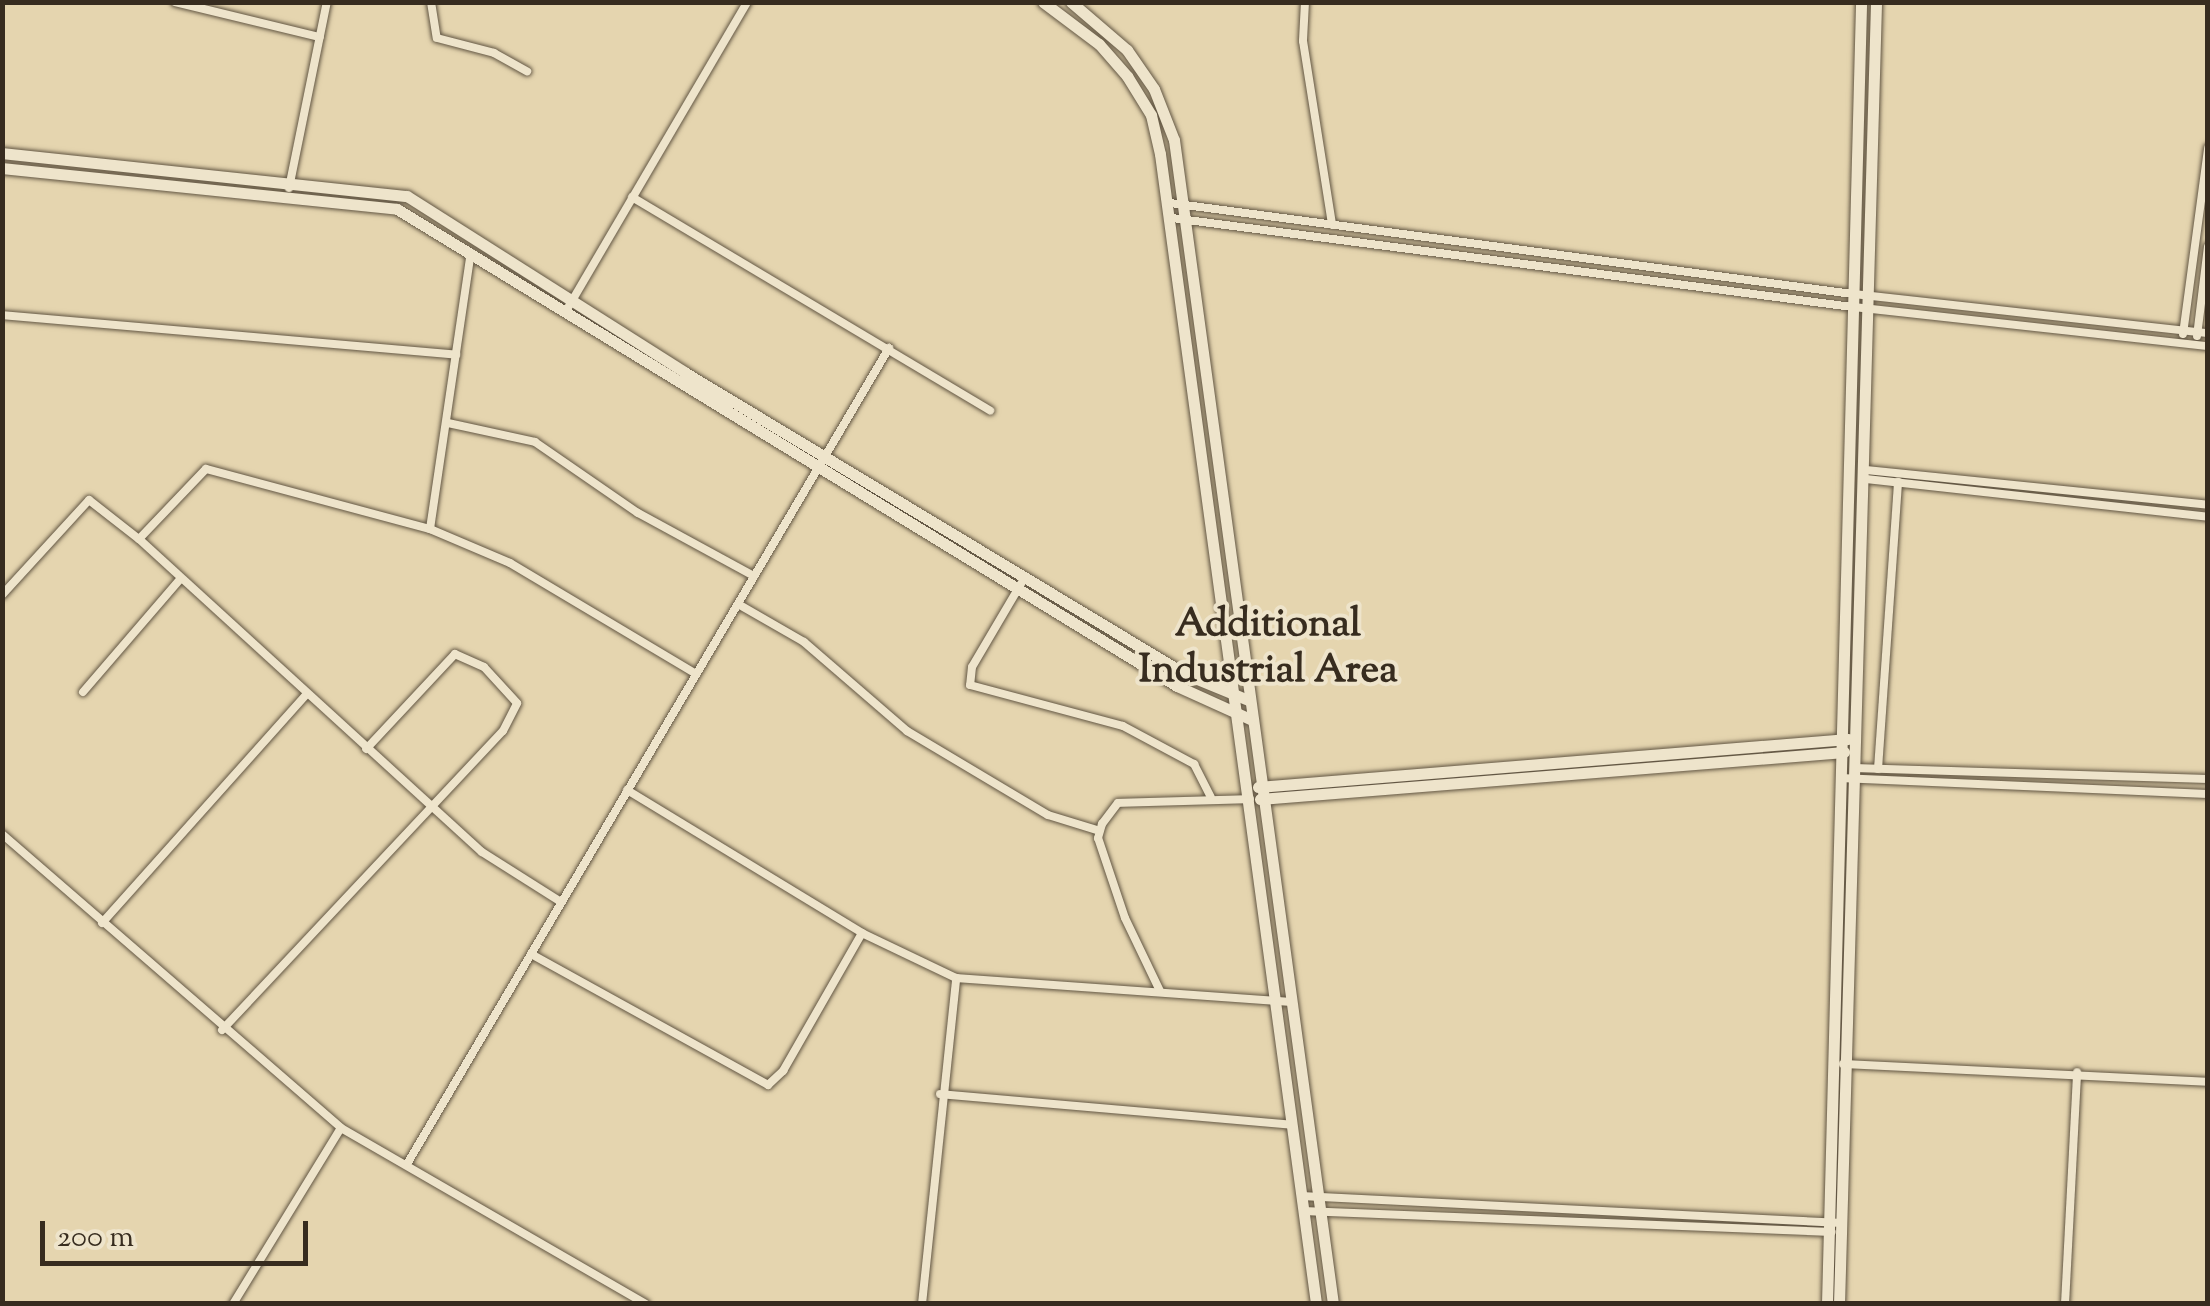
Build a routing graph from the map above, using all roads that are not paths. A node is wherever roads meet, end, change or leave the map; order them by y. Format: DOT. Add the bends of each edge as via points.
graph roads {
  1 [pos="174,2"];
  2 [pos="327,2"];
  3 [pos="432,2"];
  4 [pos="747,2"];
  5 [pos="1043,2"];
  6 [pos="1071,2"];
  7 [pos="1305,2"];
  8 [pos="1861,2"];
  9 [pos="1876,2"];
  10 [pos="320,36"];
  11 [pos="527,71"];
  12 [pos="2208,148"];
  13 [pos="2,154"];
  14 [pos="2,168"];
  15 [pos="290,184"];
  16 [pos="287,197"];
  17 [pos="632,197"];
  18 [pos="1170,204"];
  19 [pos="1184,205"];
  20 [pos="1179,219"];
  21 [pos="1332,225"];
  22 [pos="473,246"];
  23 [pos="2208,246"];
  24 [pos="1696,273"];
  25 [pos="1696,287"];
  26 [pos="1860,301"];
  27 [pos="569,306"];
  28 [pos="2,314"];
  29 [pos="2184,330"];
  30 [pos="2202,332"];
  31 [pos="2182,343"];
  32 [pos="2196,345"];
  33 [pos="2208,346"];
  34 [pos="889,348"];
  35 [pos="456,355"];
  36 [pos="990,410"];
  37 [pos="448,423"];
  38 [pos="822,460"];
  39 [pos="1866,475"];
  40 [pos="1898,482"];
  41 [pos="2208,505"];
  42 [pos="2208,517"];
  43 [pos="430,529"];
  44 [pos="138,539"];
  45 [pos="754,576"];
  46 [pos="181,578"];
  47 [pos="1022,583"];
  48 [pos="2,595"];
  49 [pos="738,604"];
  50 [pos="696,674"];
  51 [pos="83,692"];
  52 [pos="306,694"];
  53 [pos="1242,698"];
  54 [pos="1236,714"];
  55 [pos="1250,718"];
  56 [pos="1856,745"];
  57 [pos="1840,746"];
  58 [pos="366,749"];
  59 [pos="1878,768"];
  60 [pos="1840,773"];
  61 [pos="1856,773"];
  62 [pos="2208,779"];
  63 [pos="628,790"];
  64 [pos="1256,793"];
  65 [pos="2208,794"];
  66 [pos="1211,797"];
  67 [pos="428,804"];
  68 [pos="1100,831"];
  69 [pos="2,834"];
  70 [pos="562,902"];
  71 [pos="102,923"];
  72 [pos="862,933"];
  73 [pos="531,954"];
  74 [pos="956,978"];
  75 [pos="1160,991"];
  76 [pos="1275,1002"];
  77 [pos="1291,1002"];
  78 [pos="222,1030"];
  79 [pos="1829,1063"];
  80 [pos="1845,1064"];
  81 [pos="2076,1072"];
  82 [pos="2208,1082"];
  83 [pos="940,1094"];
  84 [pos="1292,1125"];
  85 [pos="341,1128"];
  86 [pos="406,1164"];
  87 [pos="1301,1196"];
  88 [pos="1319,1197"];
  89 [pos="1303,1212"];
  90 [pos="1320,1212"];
  91 [pos="1835,1227"];
  92 [pos="233,1304"];
  93 [pos="646,1304"];
  94 [pos="922,1304"];
  95 [pos="1316,1304"];
  96 [pos="1333,1304"];
  97 [pos="1827,1304"];
  98 [pos="1839,1304"];
  99 [pos="2065,1304"];
  1 -- 10 [label="street"];
  2 -- 10 [label="street"];
  3 -- 11 [label="street" via="437,38 494,53"];
  4 -- 17 [label="street"];
  5 -- 18 [label="street" via="1099,44 1142,98"];
  6 -- 19 [label="street" via="1118,40 1154,89 1174,140"];
  7 -- 21 [label="street" via="1304,40"];
  8 -- 26 [label="street"];
  9 -- 26 [label="street"];
  10 -- 15 [label="street"];
  12 -- 29 [label="street"];
  13 -- 15 [label="street"];
  14 -- 16 [label="street"];
  15 -- 16 [label="street"];
  15 -- 22 [label="street" via="407,196"];
  16 -- 22 [label="street" via="397,209"];
  17 -- 27 [label="street"];
  17 -- 34 [label="street"];
  18 -- 19 [label="street"];
  18 -- 20 [label="street"];
  19 -- 20 [label="street"];
  19 -- 21 [label="street"];
  20 -- 25 [label="street"];
  20 -- 53 [label="street"];
  21 -- 24 [label="street"];
  22 -- 27 [label="street"];
  22 -- 35 [label="street"];
  23 -- 30 [label="street"];
  24 -- 25 [label="street"];
  24 -- 26 [label="street"];
  25 -- 26 [label="street"];
  26 -- 29 [label="street"];
  26 -- 31 [label="street"];
  26 -- 39 [label="street"];
  26 -- 57 [label="street"];
  27 -- 38 [label="street"];
  28 -- 35 [label="street"];
  29 -- 30 [label="street"];
  29 -- 31 [label="street"];
  30 -- 32 [label="street"];
  31 -- 32 [label="street"];
  32 -- 33 [label="street"];
  34 -- 36 [label="street"];
  34 -- 38 [label="street"];
  35 -- 37 [label="street"];
  37 -- 43 [label="street"];
  37 -- 45 [label="street" via="535,442 638,513"];
  38 -- 45 [label="street"];
  38 -- 47 [label="street"];
  39 -- 40 [label="street"];
  39 -- 41 [label="street"];
  39 -- 56 [label="street"];
  40 -- 42 [label="street"];
  40 -- 59 [label="street"];
  43 -- 44 [label="street" via="206,469"];
  43 -- 50 [label="street" via="510,563"];
  44 -- 46 [label="street"];
  44 -- 48 [label="street" via="89,500"];
  45 -- 49 [label="street"];
  46 -- 51 [label="street"];
  46 -- 52 [label="street"];
  47 -- 53 [label="street" via="1185,674"];
  47 -- 54 [label="street" via="1177,686"];
  47 -- 66 [label="street" via="972,667 970,685 1123,726 1194,764"];
  49 -- 50 [label="street"];
  49 -- 68 [label="street" via="804,642 907,731 1048,815"];
  50 -- 63 [label="street"];
  52 -- 58 [label="street"];
  52 -- 71 [label="street"];
  53 -- 54 [label="street"];
  53 -- 55 [label="street"];
  54 -- 55 [label="street"];
  54 -- 64 [label="street"];
  55 -- 64 [label="street"];
  56 -- 57 [label="street"];
  56 -- 61 [label="street"];
  57 -- 60 [label="street"];
  57 -- 64 [label="street"];
  58 -- 67 [label="street"];
  58 -- 67 [label="street" via="454,654 484,667 513,697 516,710"];
  59 -- 61 [label="street"];
  59 -- 62 [label="street"];
  60 -- 61 [label="street"];
  60 -- 79 [label="street"];
  61 -- 65 [label="street"];
  61 -- 80 [label="street"];
  63 -- 70 [label="street"];
  63 -- 72 [label="street"];
  64 -- 66 [label="street"];
  64 -- 76 [label="street"];
  64 -- 77 [label="street"];
  66 -- 68 [label="street" via="1118,803"];
  67 -- 70 [label="street" via="482,852"];
  67 -- 78 [label="street"];
  68 -- 75 [label="street" via="1124,918"];
  69 -- 71 [label="street"];
  70 -- 73 [label="street"];
  71 -- 78 [label="street"];
  72 -- 73 [label="street" via="784,1071 768,1085"];
  72 -- 74 [label="street"];
  73 -- 86 [label="street"];
  74 -- 75 [label="street"];
  74 -- 83 [label="street"];
  75 -- 76 [label="street"];
  76 -- 77 [label="street"];
  76 -- 84 [label="street"];
  77 -- 88 [label="street"];
  78 -- 85 [label="street"];
  79 -- 80 [label="street"];
  79 -- 91 [label="street"];
  80 -- 81 [label="street"];
  80 -- 91 [label="street"];
  81 -- 82 [label="street"];
  81 -- 99 [label="street"];
  83 -- 84 [label="street"];
  83 -- 94 [label="street"];
  84 -- 87 [label="street"];
  85 -- 86 [label="street"];
  85 -- 92 [label="street"];
  86 -- 93 [label="street"];
  87 -- 88 [label="street"];
  87 -- 89 [label="street"];
  88 -- 90 [label="street"];
  88 -- 91 [label="street"];
  89 -- 90 [label="street"];
  89 -- 95 [label="street"];
  90 -- 91 [label="street"];
  90 -- 96 [label="street"];
  91 -- 97 [label="street"];
  91 -- 98 [label="street"];
}
